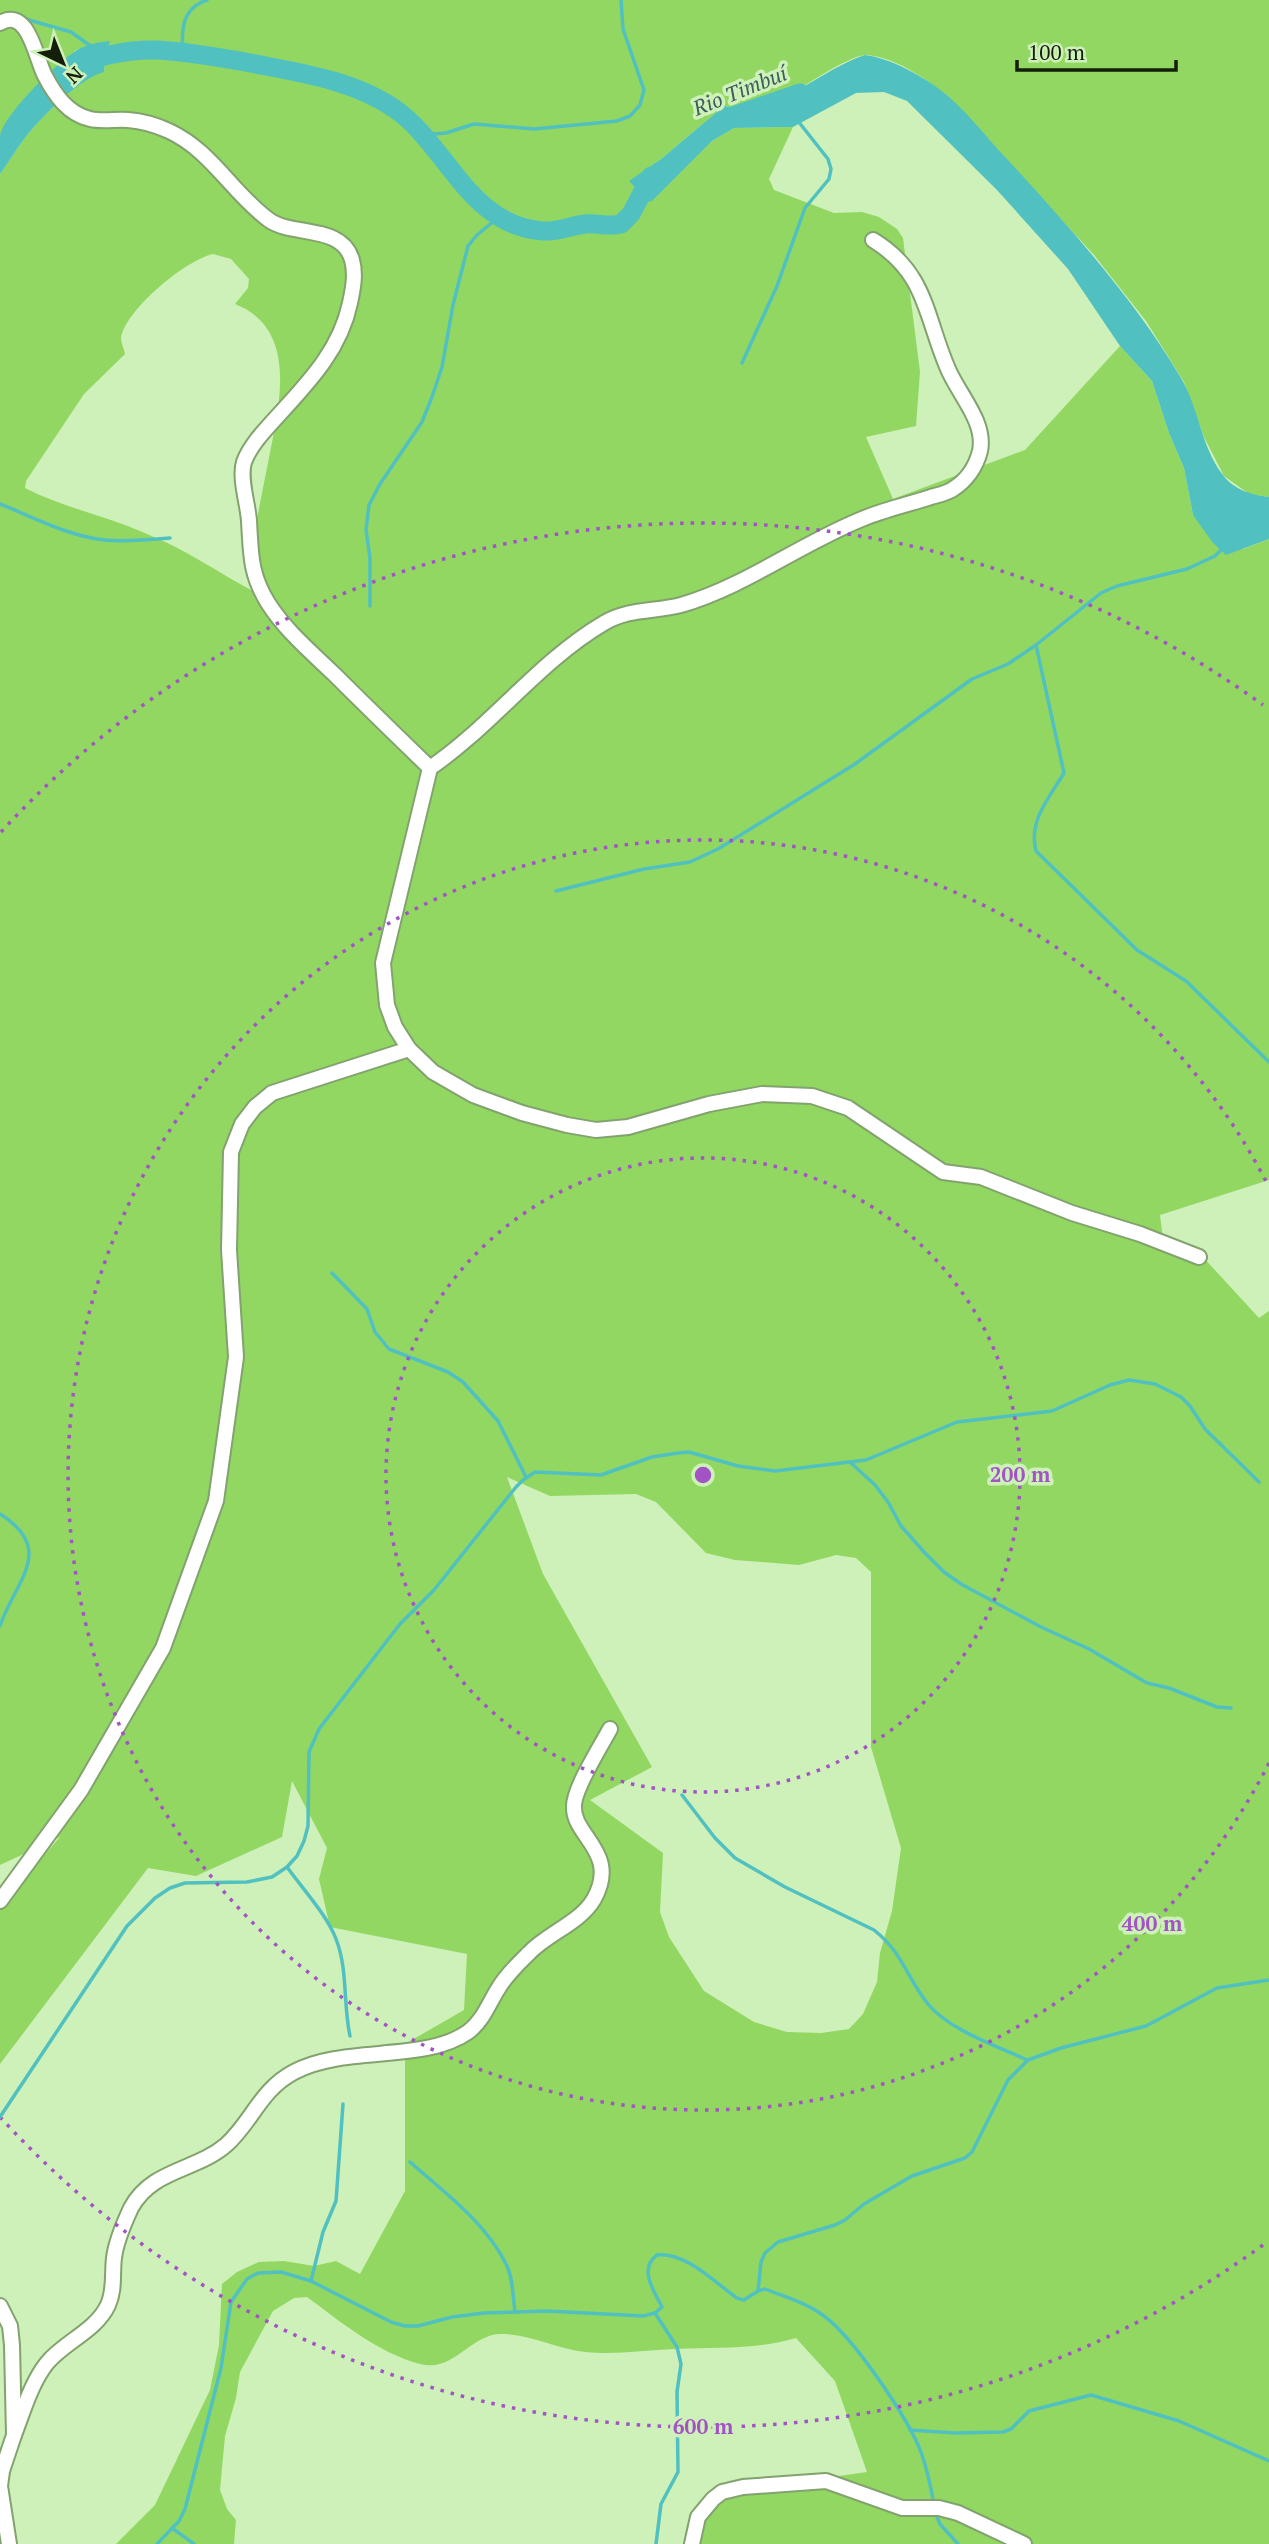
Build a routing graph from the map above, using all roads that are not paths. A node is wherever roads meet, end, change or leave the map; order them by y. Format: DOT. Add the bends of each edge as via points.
graph roads {
  1 [pos="0,23"];
  2 [pos="873,240"];
  3 [pos="430,768"];
  4 [pos="409,1049"];
  5 [pos="1199,1257"];
  6 [pos="610,1729"];
  7 [pos="0,1901"];
  8 [pos="0,2306"];
  9 [pos="13,2435"];
  10 [pos="9,2544"];
  11 [pos="692,2544"];
  12 [pos="1024,2544"];
  1 -- 3 [label="street" via="14,20 25,28 44,76 63,105 87,119 142,121 181,137 209,158 271,221 326,234 351,257 354,275 348,314 333,349 245,460 242,470 252,569 269,605 286,626"];
  2 -- 3 [label="street" via="902,260 913,276 947,368 980,431 976,464 965,479 952,490 864,518 738,584 679,605 638,610 604,623 552,658 456,751"];
  3 -- 4 [label="street" via="383,964 387,1005"];
  4 -- 5 [label="street" via="433,1072 473,1095 522,1113 596,1129 628,1127 762,1094 832,1101 943,1172 981,1177"];
  4 -- 7 [label="street" via="272,1093 242,1124 232,1152 229,1250 236,1357 216,1501 163,1648 81,1790"];
  6 -- 9 [label="street" via="573,1806 601,1866 600,1883 588,1906 509,1972 468,2032 419,2050 372,2053 296,2071 265,2095 225,2145 142,2192 120,2236 108,2305 48,2362"];
  8 -- 9 [label="street" via="10,2326 12,2345"];
  9 -- 10 [label="street" via="0,2486"];
  11 -- 12 [label="street" via="698,2517 722,2492 826,2481 902,2508 958,2513"];
}
